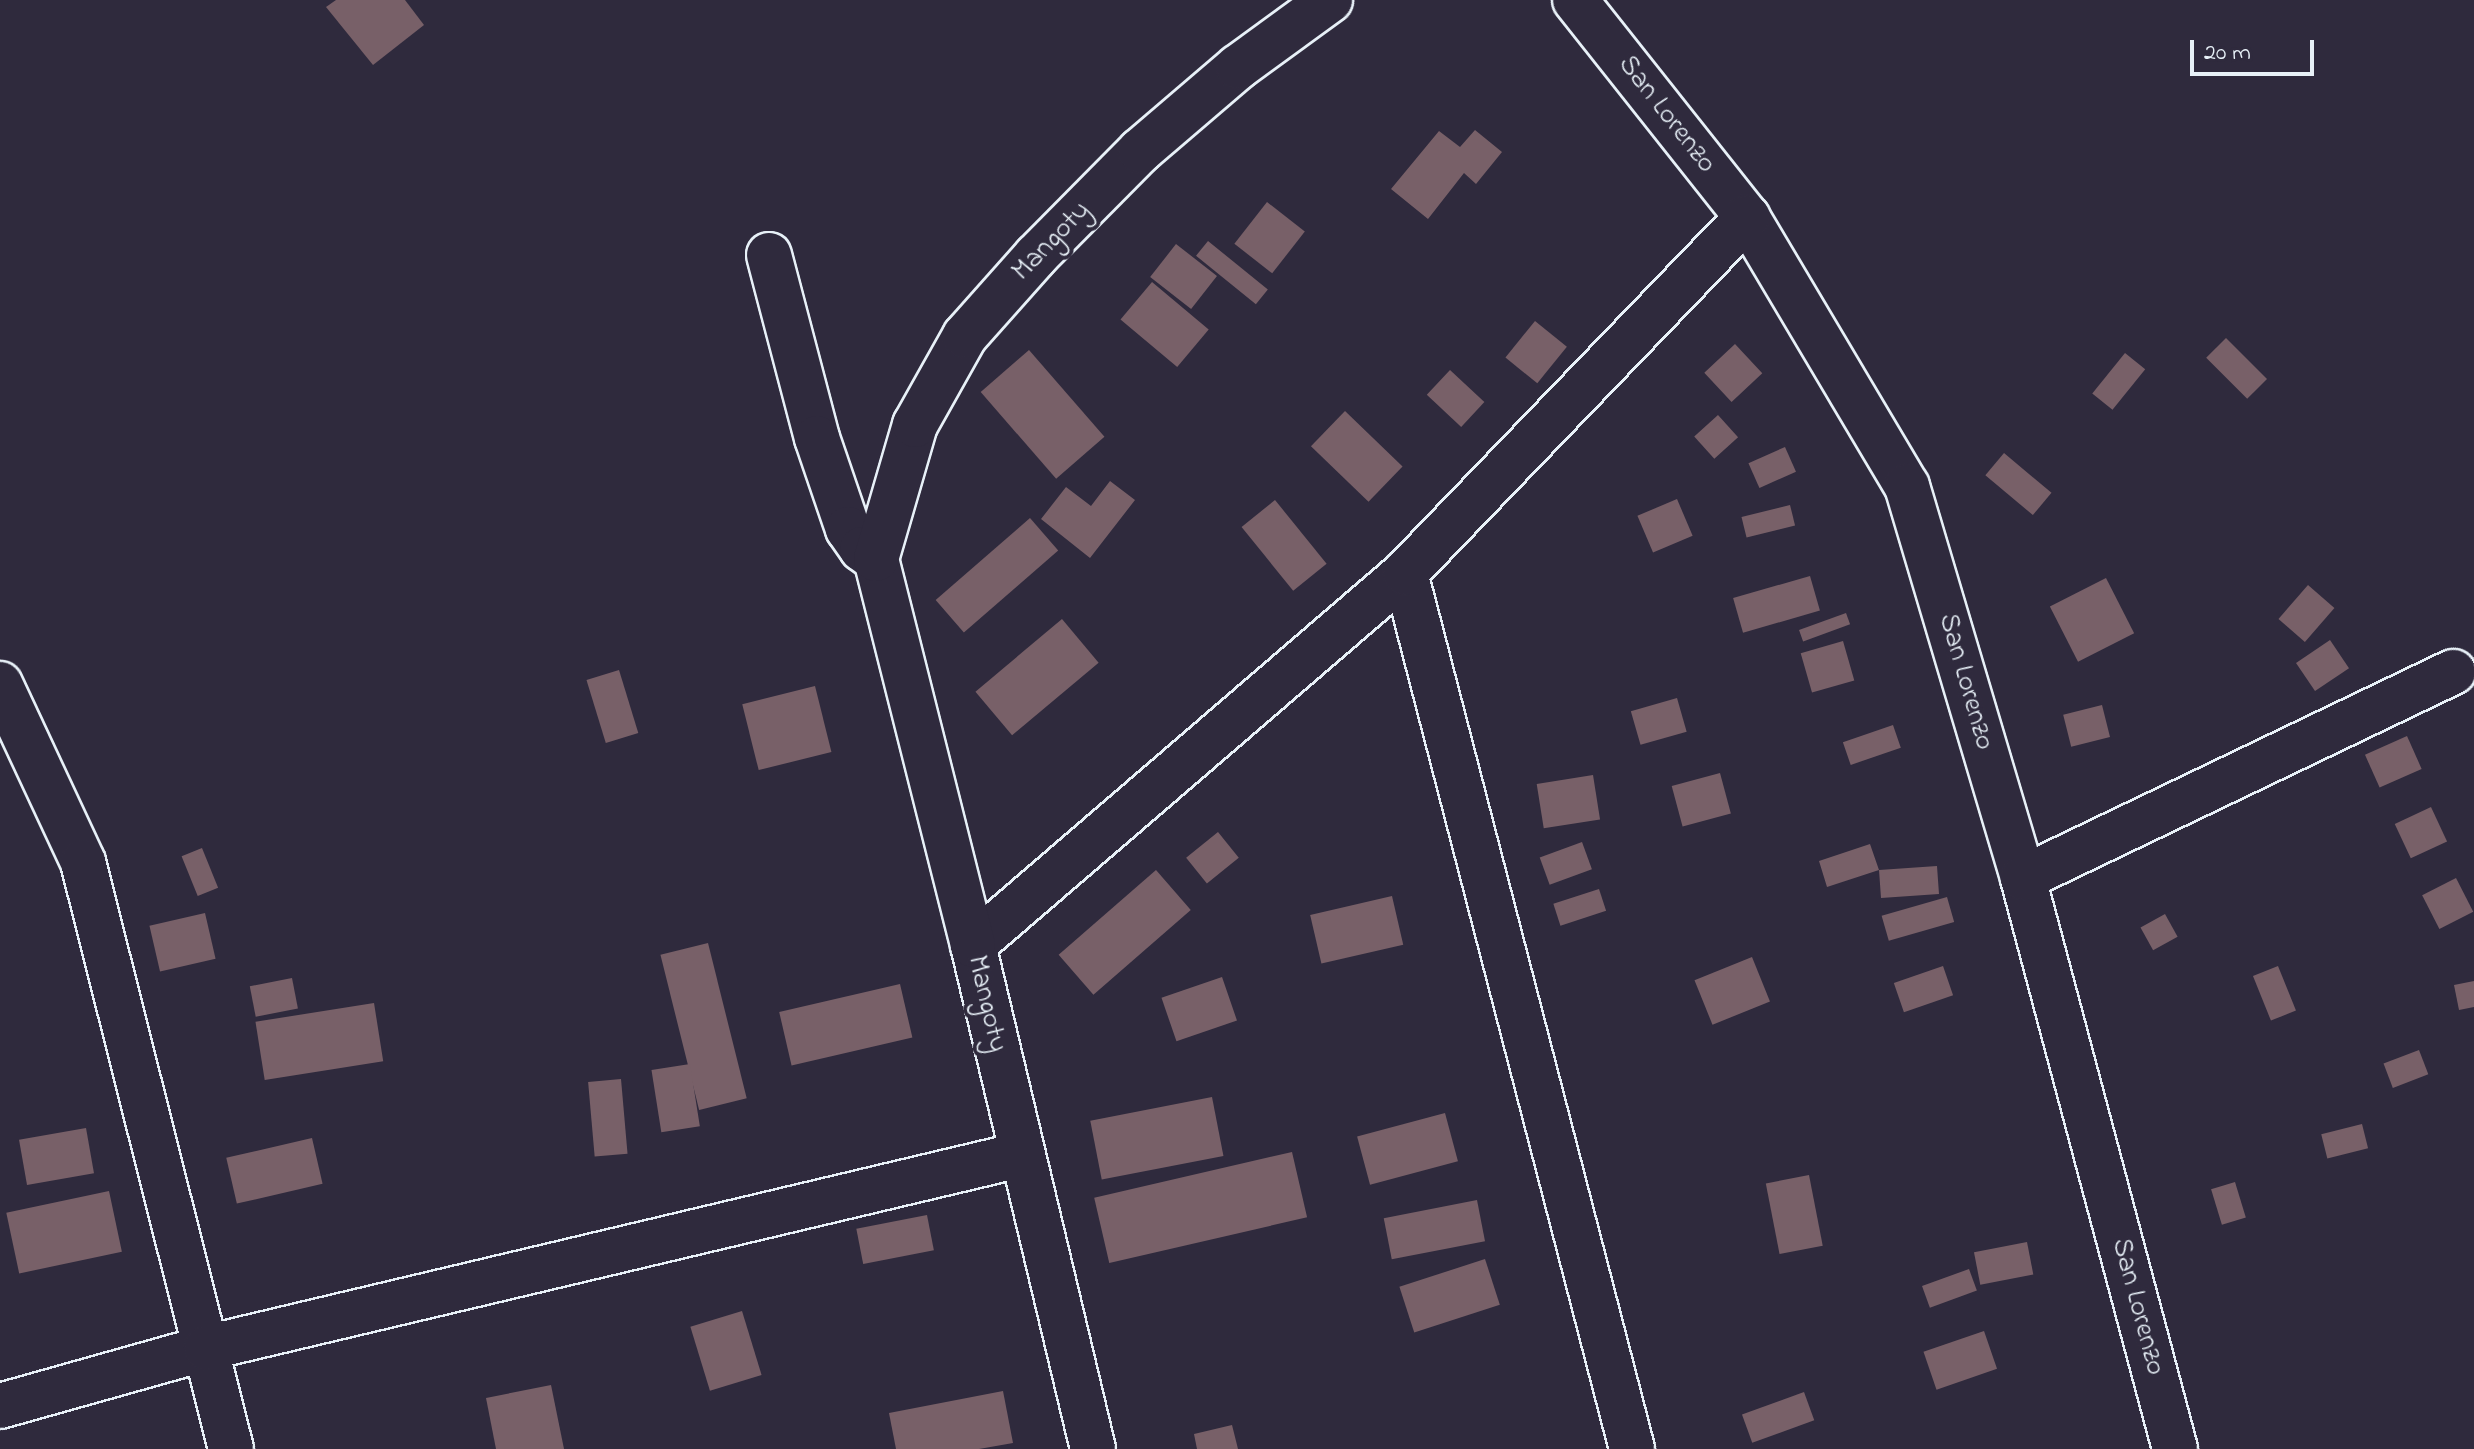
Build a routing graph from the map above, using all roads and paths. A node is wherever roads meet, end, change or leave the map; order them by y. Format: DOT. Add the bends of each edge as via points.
graph roads {
  1 [pos="1330,0"];
  2 [pos="1575,0"];
  3 [pos="1747,217"];
  4 [pos="769,255"];
  5 [pos="876,559"];
  6 [pos="1405,573"];
  7 [pos="2453,672"];
  8 [pos="0,684"];
  9 [pos="2023,878"];
  10 [pos="973,945"];
  11 [pos="1020,1155"];
  12 [pos="206,1348"];
  13 [pos="0,1406"];
  14 [pos="231,1449"];
  15 [pos="1093,1449"];
  16 [pos="1632,1449"];
  17 [pos="2175,1449"];
  1 -- 5 [label="street, Mangoty" via="1238,67 1140,151 965,336 915,425"];
  2 -- 3 [label="street, San Lorenzo"];
  3 -- 6 [label="street"];
  3 -- 9 [label="street, San Lorenzo" via="1907,486"];
  4 -- 5 [label="street, Mangoty" via="817,438 848,529"];
  5 -- 10 [label="street, Mangoty"];
  6 -- 10 [label="street"];
  6 -- 16 [label="street"];
  7 -- 9 [label="street"];
  8 -- 12 [label="street" via="83,862"];
  9 -- 17 [label="street, San Lorenzo"];
  10 -- 11 [label="street, Mangoty"];
  11 -- 12 [label="street"];
  11 -- 15 [label="street, Mangoty"];
  12 -- 13 [label="street"];
  12 -- 14 [label="street"];
}
